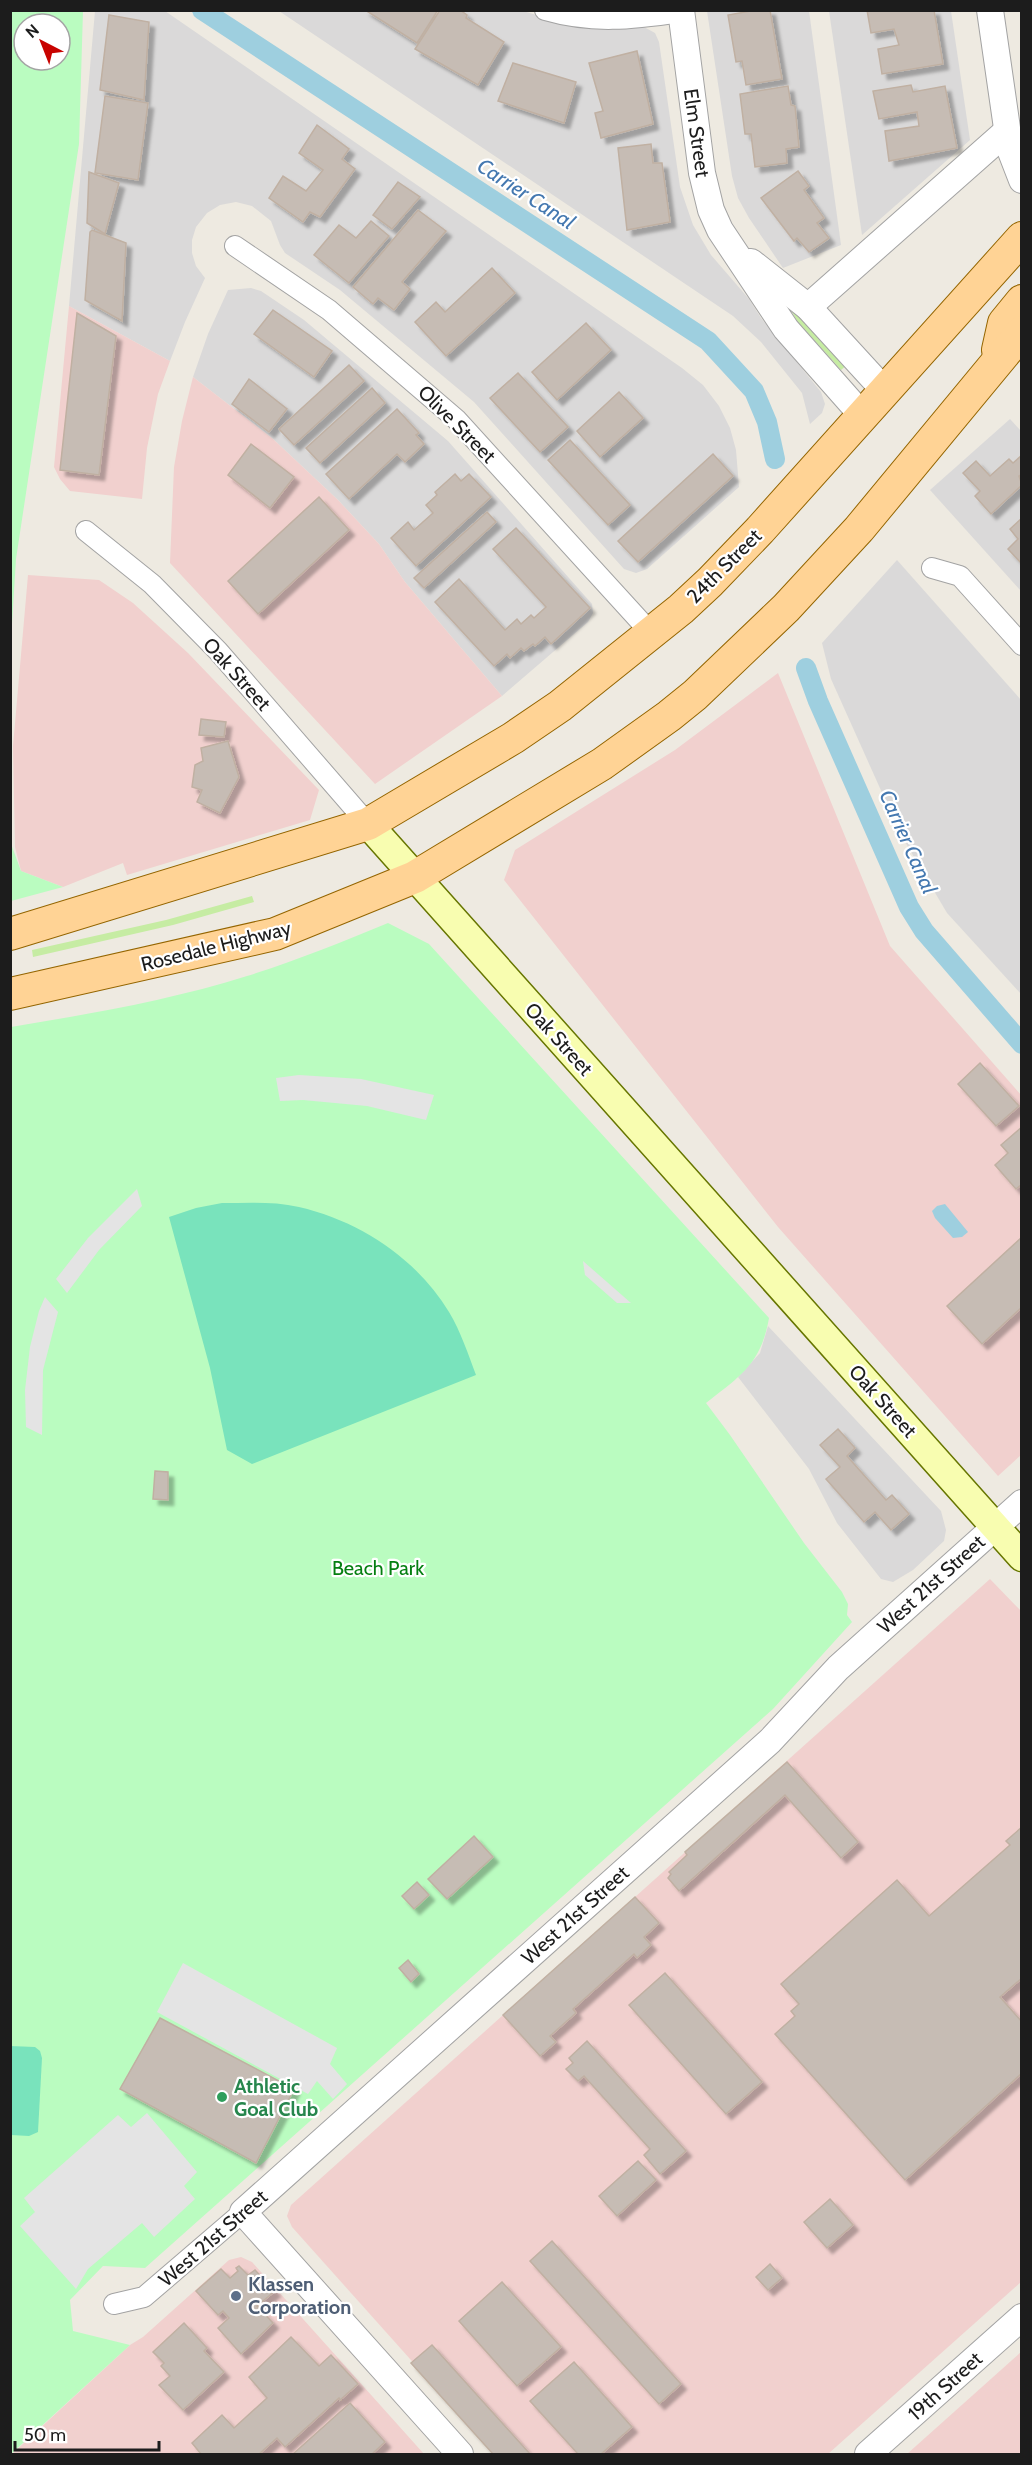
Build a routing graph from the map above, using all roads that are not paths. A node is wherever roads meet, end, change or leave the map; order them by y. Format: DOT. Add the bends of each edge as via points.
graph roads {
  1 [pos="545,10"];
  2 [pos="990,10"];
  3 [pos="681,11"];
  4 [pos="1007,131"];
  5 [pos="1022,180"];
  6 [pos="1022,238"];
  7 [pos="235,246"];
  8 [pos="734,249"];
  9 [pos="1022,301"];
  10 [pos="808,307"];
  11 [pos="1022,332"];
  12 [pos="994,366"];
  13 [pos="884,390"];
  14 [pos="862,415"];
  15 [pos="86,531"];
  16 [pos="932,568"];
  17 [pos="651,633"];
  18 [pos="1022,645"];
  19 [pos="368,825"];
  20 [pos="415,878"];
  21 [pos="10,934"];
  22 [pos="10,994"];
  23 [pos="1022,1503"];
  24 [pos="995,1527"];
  25 [pos="1022,1557"];
  26 [pos="243,2212"];
  27 [pos="114,2304"];
  28 [pos="1022,2317"];
  29 [pos="460,2454"];
  30 [pos="868,2454"];
  1 -- 3 [label="street" via="609,21"];
  2 -- 4 [label="street"];
  3 -- 8 [label="street, Elm Street" via="704,181 711,210"];
  4 -- 5 [label="street"];
  4 -- 10 [label="street"];
  6 -- 13 [label="main road, 24th Street"];
  7 -- 17 [label="street, Olive Street" via="329,310 456,419"];
  8 -- 10 [label="street, Elm Street"];
  8 -- 14 [label="street, Elm Street" via="786,329"];
  9 -- 12 [label="main road" via="1004,323"];
  10 -- 13 [label="street, Elm Street"];
  11 -- 12 [label="main road"];
  12 -- 20 [label="main road" via="860,529 786,608 695,695 602,764"];
  13 -- 14 [label="main road, 24th Street"];
  14 -- 17 [label="main road, 24th Street" via="710,582"];
  15 -- 19 [label="street, Oak Street" via="152,584 218,651"];
  16 -- 18 [label="street" via="960,576"];
  17 -- 19 [label="main road, 24th Street" via="513,738"];
  19 -- 20 [label="main road, Oak Street"];
  19 -- 21 [label="main road"];
  20 -- 22 [label="main road, Rosedale Highway" via="275,934"];
  20 -- 24 [label="main road, Oak Street"];
  23 -- 24 [label="street, West 21st Street"];
  24 -- 25 [label="main road, Oak Street"];
  24 -- 26 [label="street, West 21st Street" via="837,1668 761,1749"];
  26 -- 27 [label="street, West 21st Street" via="144,2297"];
  26 -- 29 [label="street"];
  28 -- 30 [label="street, 19th Street"];
}
